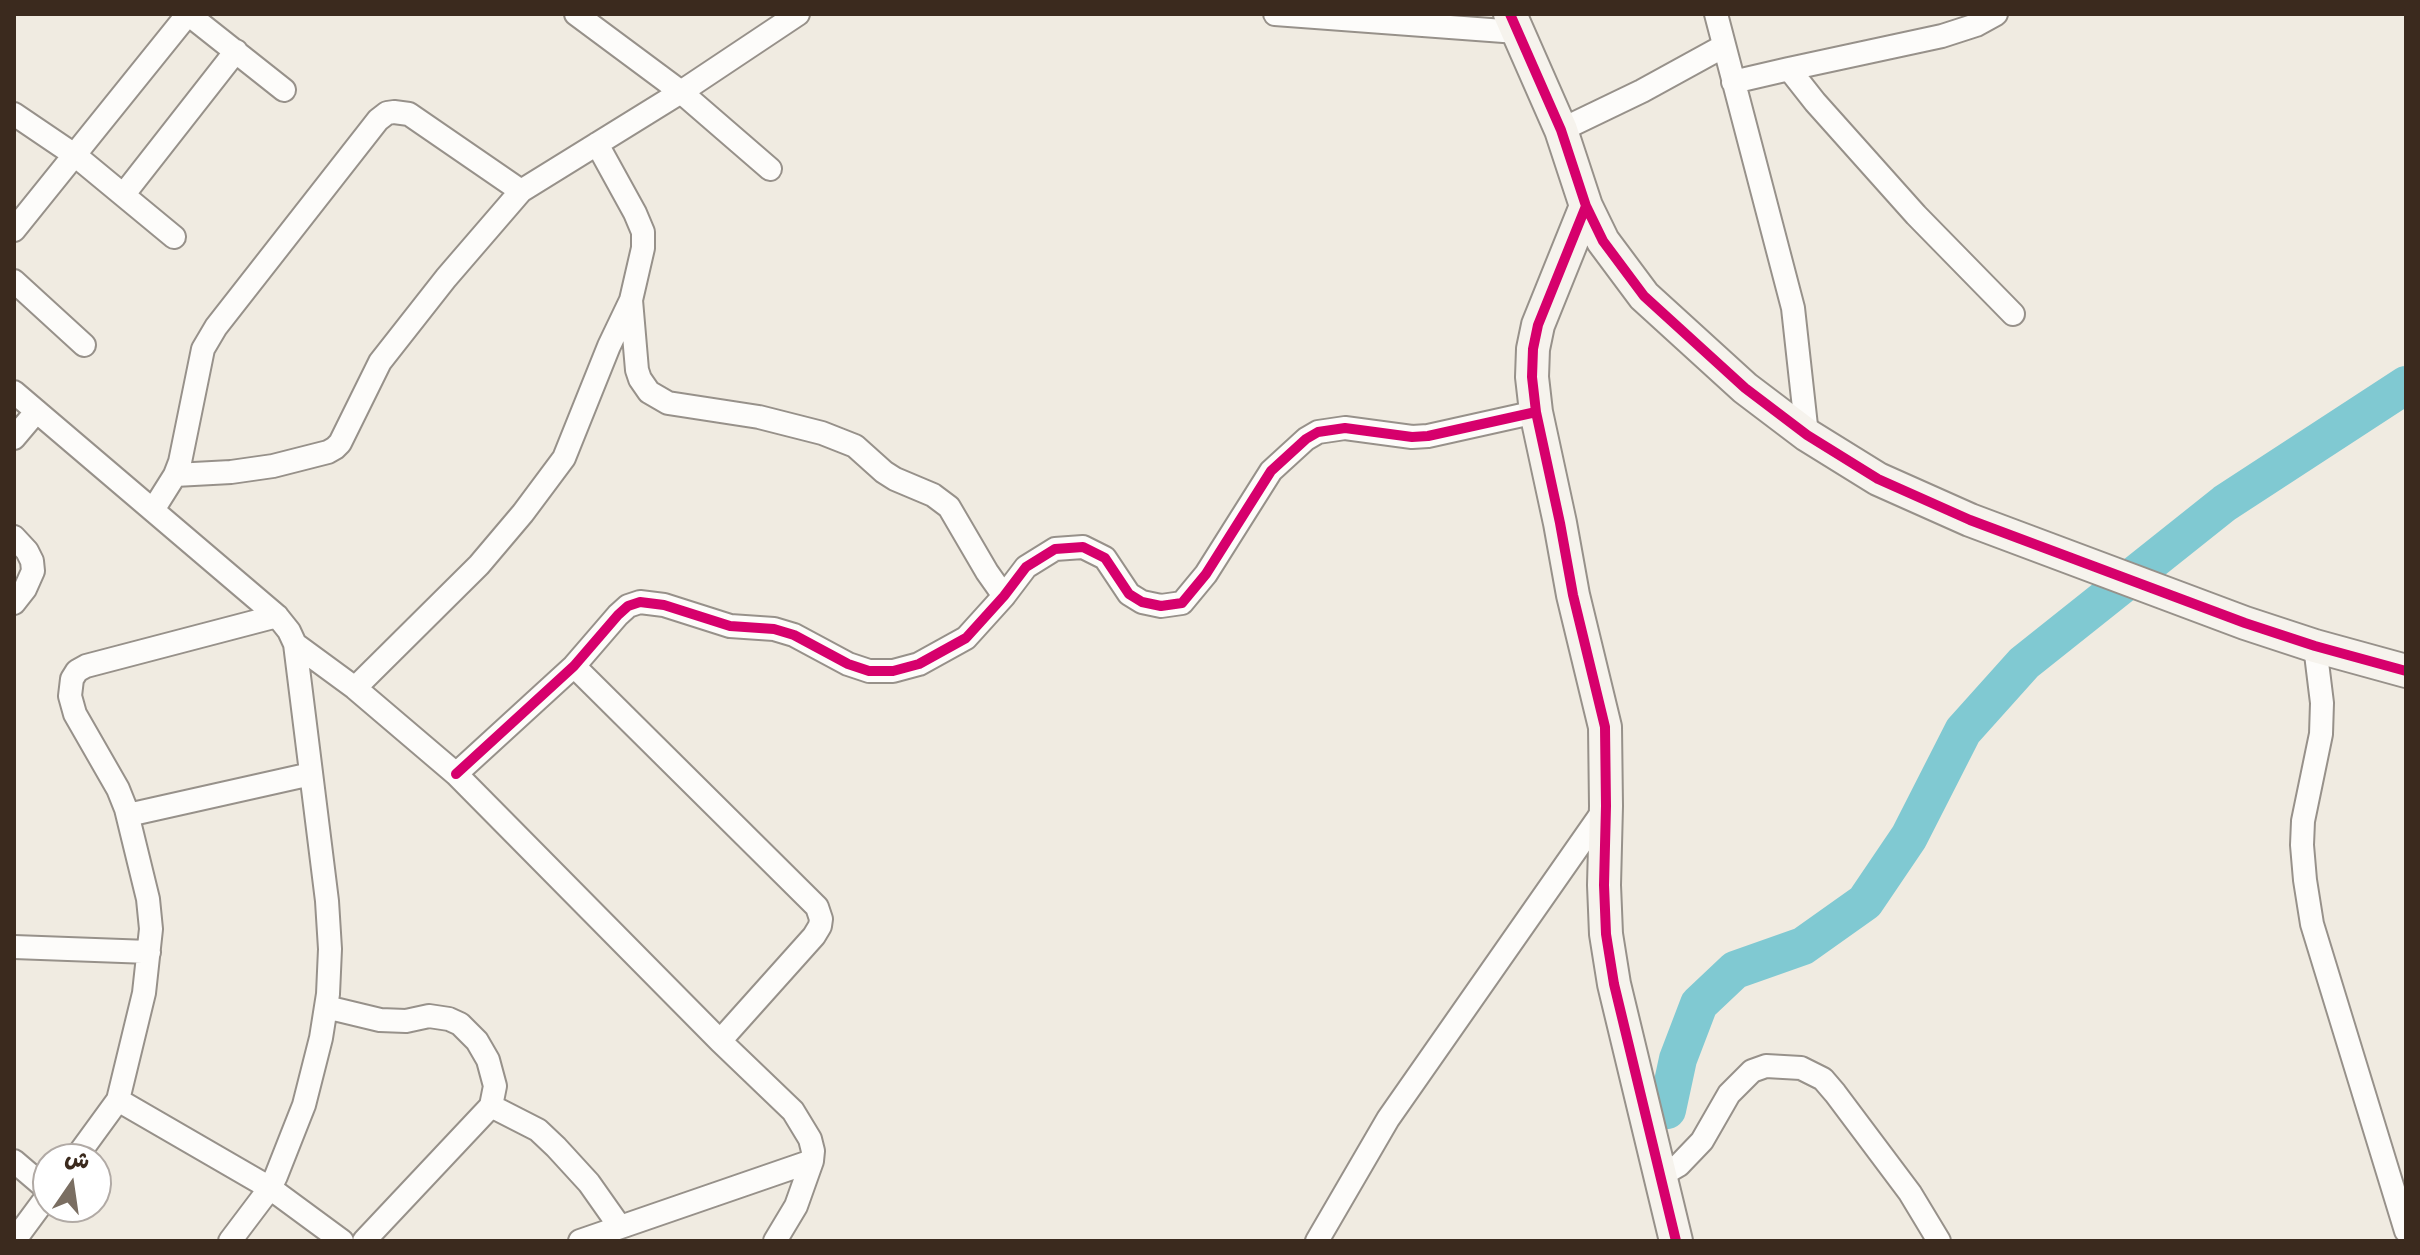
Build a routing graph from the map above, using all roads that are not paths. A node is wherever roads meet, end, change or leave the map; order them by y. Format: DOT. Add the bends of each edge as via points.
graph roads {
  1 [pos="188,14"];
  2 [pos="576,14"];
  3 [pos="798,14"];
  4 [pos="1275,14"];
  5 [pos="1716,14"];
  6 [pos="1996,14"];
  7 [pos="1514,23"];
  8 [pos="1724,46"];
  9 [pos="236,51"];
  10 [pos="1789,69"];
  11 [pos="1733,82"];
  12 [pos="284,90"];
  13 [pos="681,92"];
  14 [pos="14,114"];
  15 [pos="1561,130"];
  16 [pos="597,144"];
  17 [pos="76,156"];
  18 [pos="770,169"];
  19 [pos="521,191"];
  20 [pos="124,194"];
  21 [pos="1586,206"];
  22 [pos="14,230"];
  23 [pos="174,237"];
  24 [pos="14,281"];
  25 [pos="631,300"];
  26 [pos="2013,314"];
  27 [pos="84,345"];
  28 [pos="14,392"];
  29 [pos="36,412"];
  30 [pos="1536,412"];
  31 [pos="1807,435"];
  32 [pos="14,438"];
  33 [pos="175,475"];
  34 [pos="153,510"];
  35 [pos="14,537"];
  36 [pos="1004,596"];
  37 [pos="14,603"];
  38 [pos="277,616"];
  39 [pos="295,644"];
  40 [pos="2315,646"];
  41 [pos="574,666"];
  42 [pos="2406,671"];
  43 [pos="355,688"];
  44 [pos="311,774"];
  45 [pos="456,774"];
  46 [pos="1606,806"];
  47 [pos="128,815"];
  48 [pos="14,947"];
  49 [pos="149,952"];
  50 [pos="326,1007"];
  51 [pos="720,1041"];
  52 [pos="118,1100"];
  53 [pos="491,1106"];
  54 [pos="87,1143"];
  55 [pos="14,1161"];
  56 [pos="812,1161"];
  57 [pos="1660,1176"];
  58 [pos="32,1177"];
  59 [pos="270,1188"];
  60 [pos="32,1215"];
  61 [pos="620,1227"];
  62 [pos="2406,1231"];
  63 [pos="14,1241"];
  64 [pos="230,1241"];
  65 [pos="342,1241"];
  66 [pos="364,1241"];
  67 [pos="580,1241"];
  68 [pos="775,1241"];
  69 [pos="1317,1241"];
  70 [pos="1676,1241"];
  71 [pos="1939,1241"];
  1 -- 9 [label="street"];
  1 -- 17 [label="street"];
  2 -- 13 [label="street"];
  3 -- 13 [label="street"];
  4 -- 7 [label="street"];
  5 -- 8 [label="street"];
  6 -- 10 [label="street" via="1942,36"];
  7 -- 15 [label="street"];
  8 -- 11 [label="street"];
  8 -- 15 [label="street"];
  9 -- 12 [label="street"];
  9 -- 20 [label="street"];
  10 -- 11 [label="street"];
  10 -- 26 [label="street" via="1916,215"];
  11 -- 31 [label="street" via="1793,308"];
  13 -- 16 [label="street"];
  13 -- 18 [label="street"];
  14 -- 17 [label="street"];
  15 -- 21 [label="street"];
  16 -- 19 [label="street"];
  16 -- 25 [label="street" via="643,232"];
  17 -- 20 [label="street"];
  17 -- 22 [label="street"];
  19 -- 33 [label="street" via="380,362 335,448 273,466"];
  19 -- 33 [label="street" via="409,114 387,113 378,120 203,349"];
  20 -- 23 [label="street"];
  21 -- 30 [label="street" via="1538,325 1532,377"];
  21 -- 31 [label="street" via="1603,241 1644,296 1745,388"];
  24 -- 27 [label="street"];
  25 -- 36 [label="street" via="637,370 649,392 668,403 759,417 855,446 884,472 949,507"];
  25 -- 43 [label="street" via="564,458 479,565"];
  28 -- 29 [label="street"];
  29 -- 32 [label="street"];
  29 -- 34 [label="street"];
  30 -- 36 [label="street" via="1428,436 1345,428 1318,432 1259,486 1206,574 1182,603 1142,602 1129,594 1105,558 1072,546 1038,558"];
  30 -- 46 [label="street" via="1605,727"];
  31 -- 40 [label="street" via="1878,479 1970,520"];
  33 -- 34 [label="street"];
  34 -- 38 [label="street"];
  35 -- 37 [label="street" via="27,551 33,571"];
  36 -- 41 [label="street" via="966,638 919,664 893,671 848,664 774,629 730,626 640,602 618,615"];
  38 -- 39 [label="street"];
  38 -- 47 [label="street" via="77,671 70,686 75,714"];
  39 -- 43 [label="street"];
  39 -- 44 [label="street"];
  40 -- 42 [label="street"];
  40 -- 62 [label="street" via="2321,734 2303,821 2305,880 2316,937"];
  41 -- 45 [label="street"];
  41 -- 51 [label="street" via="817,907 820,926 814,936"];
  43 -- 45 [label="street"];
  44 -- 47 [label="street"];
  44 -- 50 [label="street" via="327,901"];
  45 -- 51 [label="street"];
  46 -- 57 [label="street" via="1606,934"];
  46 -- 69 [label="street" via="1388,1119"];
  47 -- 49 [label="street" via="148,899"];
  48 -- 49 [label="street"];
  49 -- 52 [label="street"];
  50 -- 53 [label="street" via="380,1020 429,1016 460,1024 488,1060 495,1086"];
  50 -- 59 [label="street" via="304,1105"];
  51 -- 56 [label="street" via="793,1111 812,1143"];
  52 -- 54 [label="street"];
  52 -- 59 [label="street"];
  53 -- 61 [label="street" via="538,1130 589,1183"];
  53 -- 66 [label="street"];
  55 -- 58 [label="street"];
  56 -- 61 [label="street"];
  56 -- 68 [label="street" via="796,1206"];
  57 -- 70 [label="street"];
  57 -- 71 [label="street" via="1702,1141 1729,1094 1752,1071 1766,1066 1801,1068 1823,1079 1835,1093"];
  59 -- 64 [label="street"];
  59 -- 65 [label="street"];
  60 -- 63 [label="street"];
  61 -- 67 [label="street"];
}
